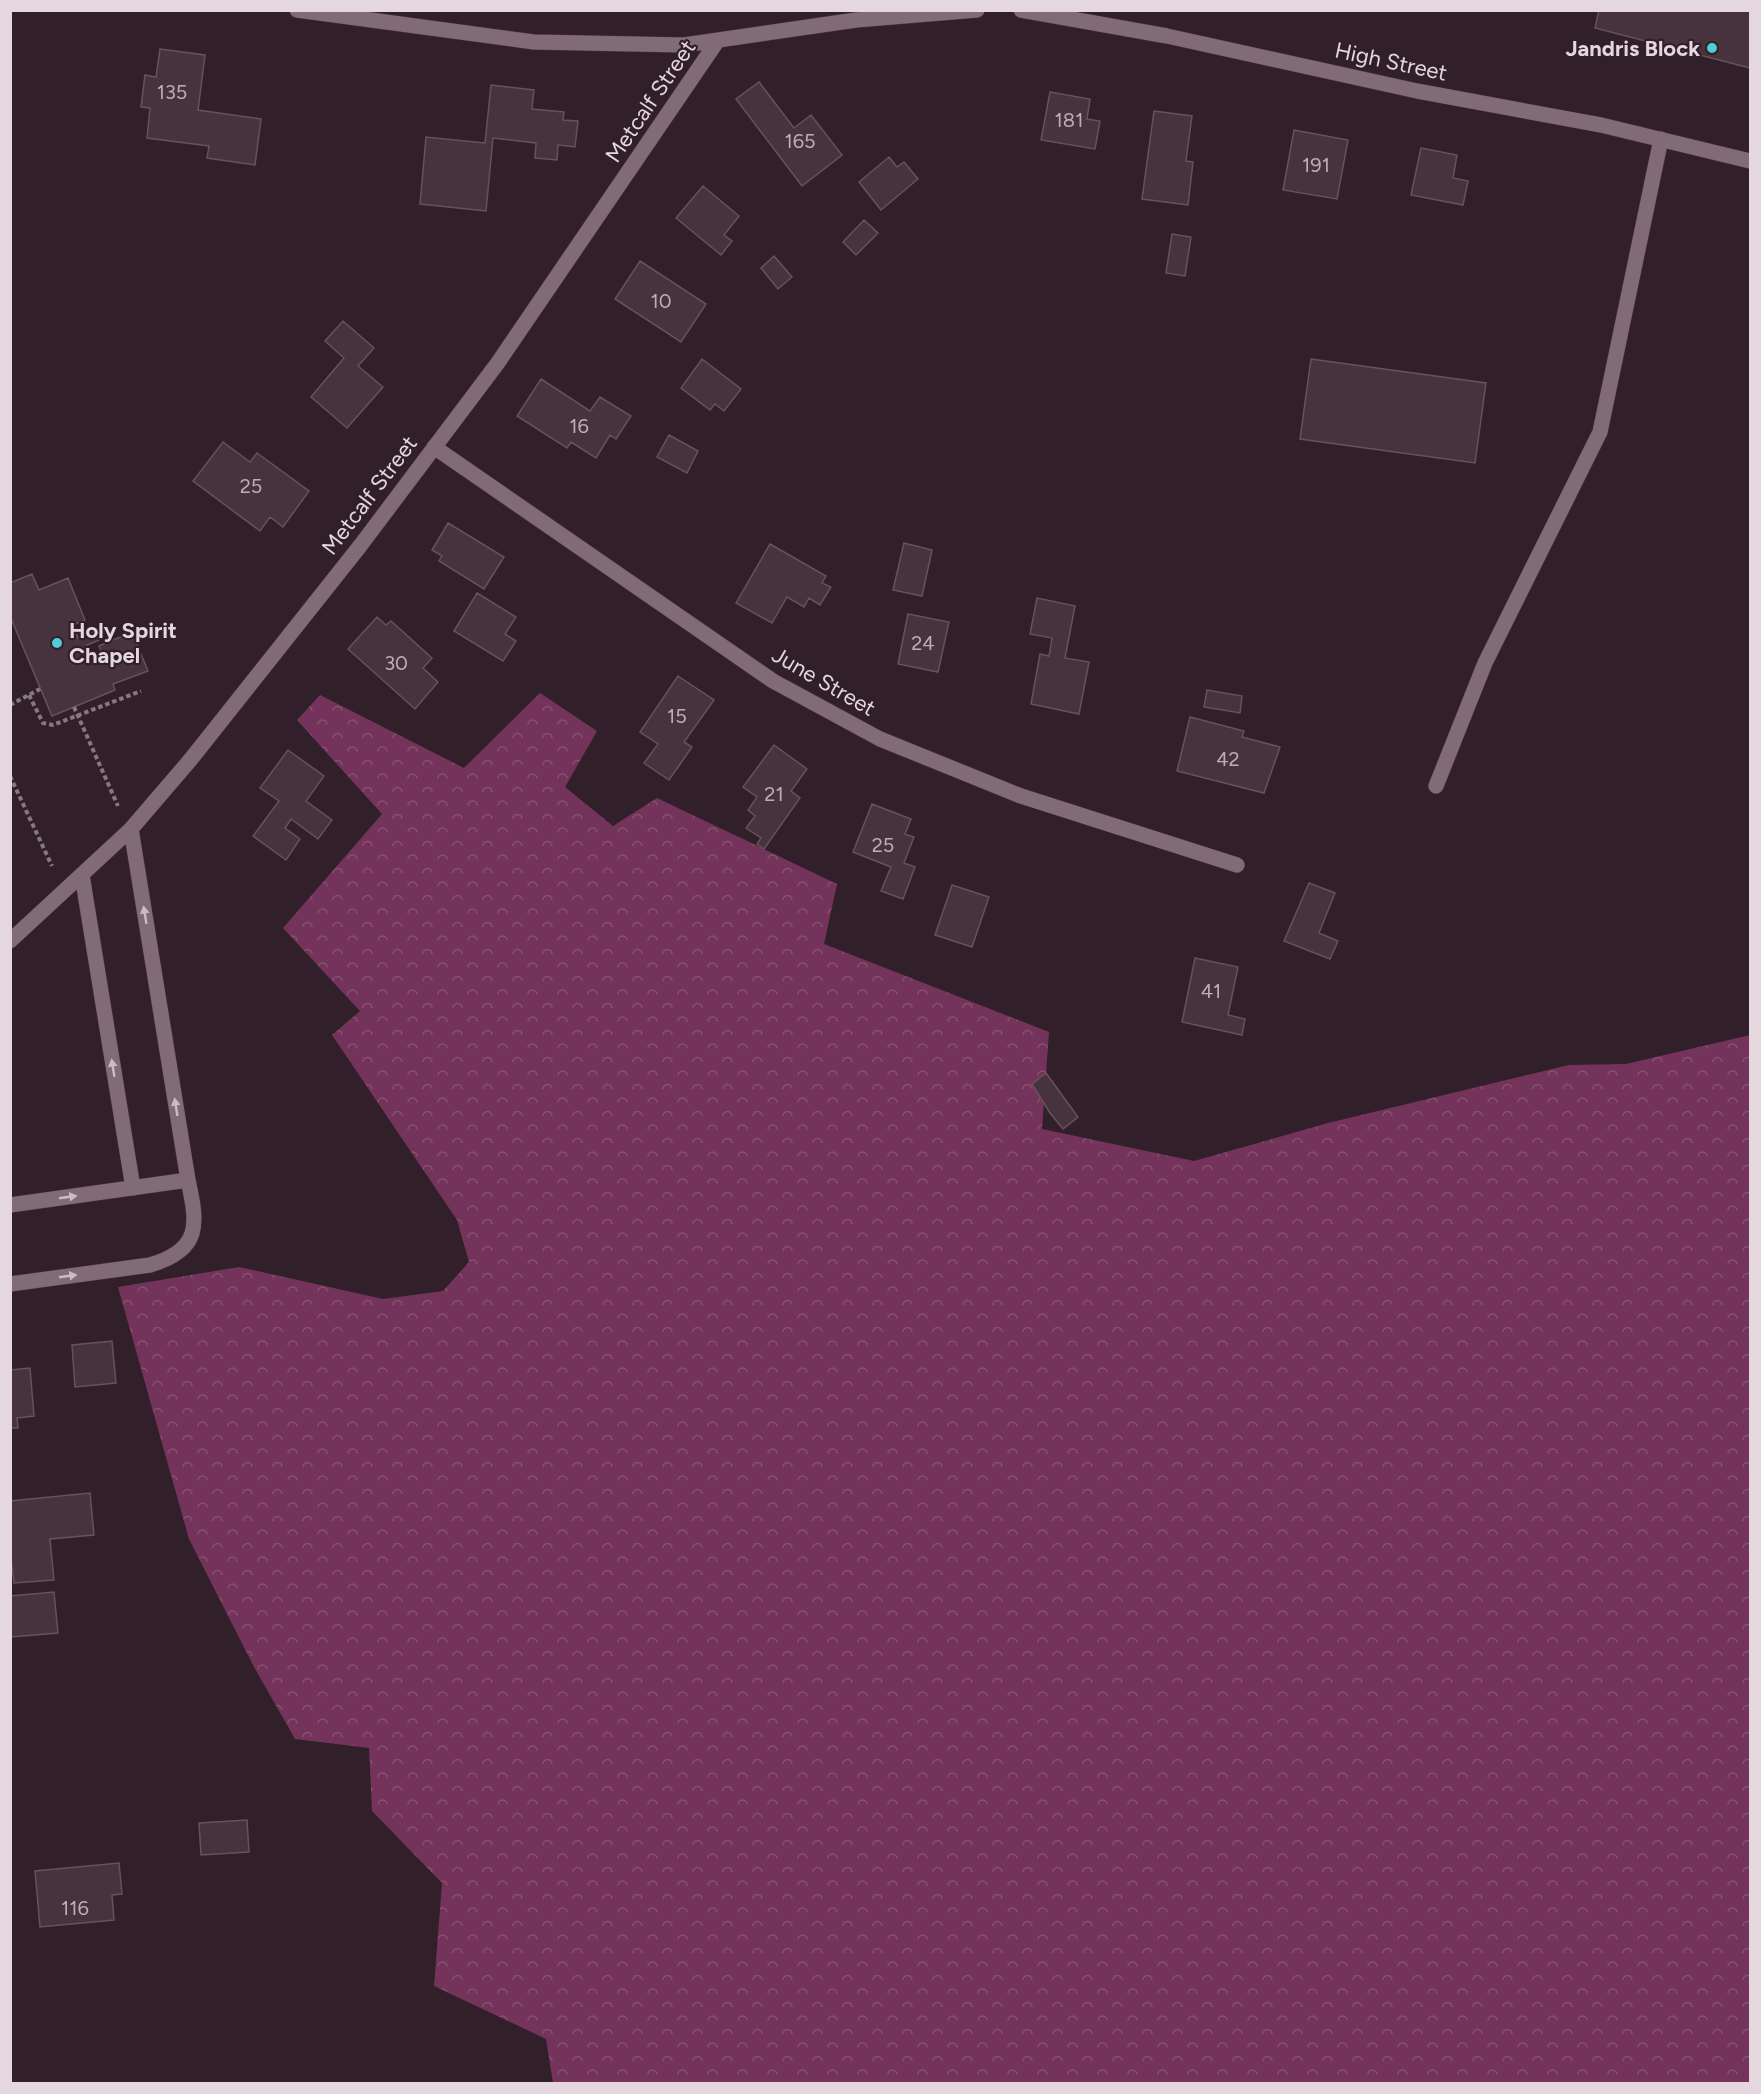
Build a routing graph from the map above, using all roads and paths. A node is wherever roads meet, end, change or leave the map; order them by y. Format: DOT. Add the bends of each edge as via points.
graph roads {
  1 [pos="297,10"];
  2 [pos="977,10"];
  3 [pos="1021,10"];
  4 [pos="718,40"];
  5 [pos="1661,139"];
  6 [pos="1750,160"];
  7 [pos="434,447"];
  8 [pos="40,689"];
  9 [pos="141,691"];
  10 [pos="29,695"];
  11 [pos="10,705"];
  12 [pos="74,707"];
  13 [pos="78,716"];
  14 [pos="10,776"];
  15 [pos="1436,786"];
  16 [pos="118,806"];
  17 [pos="131,829"];
  18 [pos="1236,865"];
  19 [pos="54,869"];
  20 [pos="82,875"];
  21 [pos="10,941"];
  22 [pos="188,1180"];
  23 [pos="133,1188"];
  24 [pos="10,1205"];
  25 [pos="10,1284"];
  1 -- 4 [label="street" via="534,42 684,45"];
  2 -- 4 [label="street" via="856,20"];
  3 -- 5 [label="street, High Street" via="1167,36"];
  4 -- 7 [label="street, Metcalf Street" via="504,354"];
  5 -- 6 [label="street, High Street"];
  5 -- 15 [label="street" via="1600,432 1485,663"];
  7 -- 17 [label="street, Metcalf Street" via="191,759"];
  7 -- 18 [label="street, June Street" via="773,681 880,739 1021,796"];
  8 -- 10 [label="path"];
  9 -- 13 [label="path"];
  10 -- 11 [label="path"];
  10 -- 13 [label="path" via="47,725"];
  12 -- 13 [label="path"];
  13 -- 16 [label="path"];
  14 -- 19 [label="path"];
  17 -- 20 [label="street, Metcalf Street"];
  22 -- 17 [label="street, one-way"];
  20 -- 21 [label="street, Metcalf Street"];
  23 -- 20 [label="street, one-way"];
  22 -- 23 [label="street"];
  25 -- 22 [label="street, one-way" via="150,1265 170,1257 193,1235 195,1222"];
  24 -- 23 [label="street, one-way"];
}
